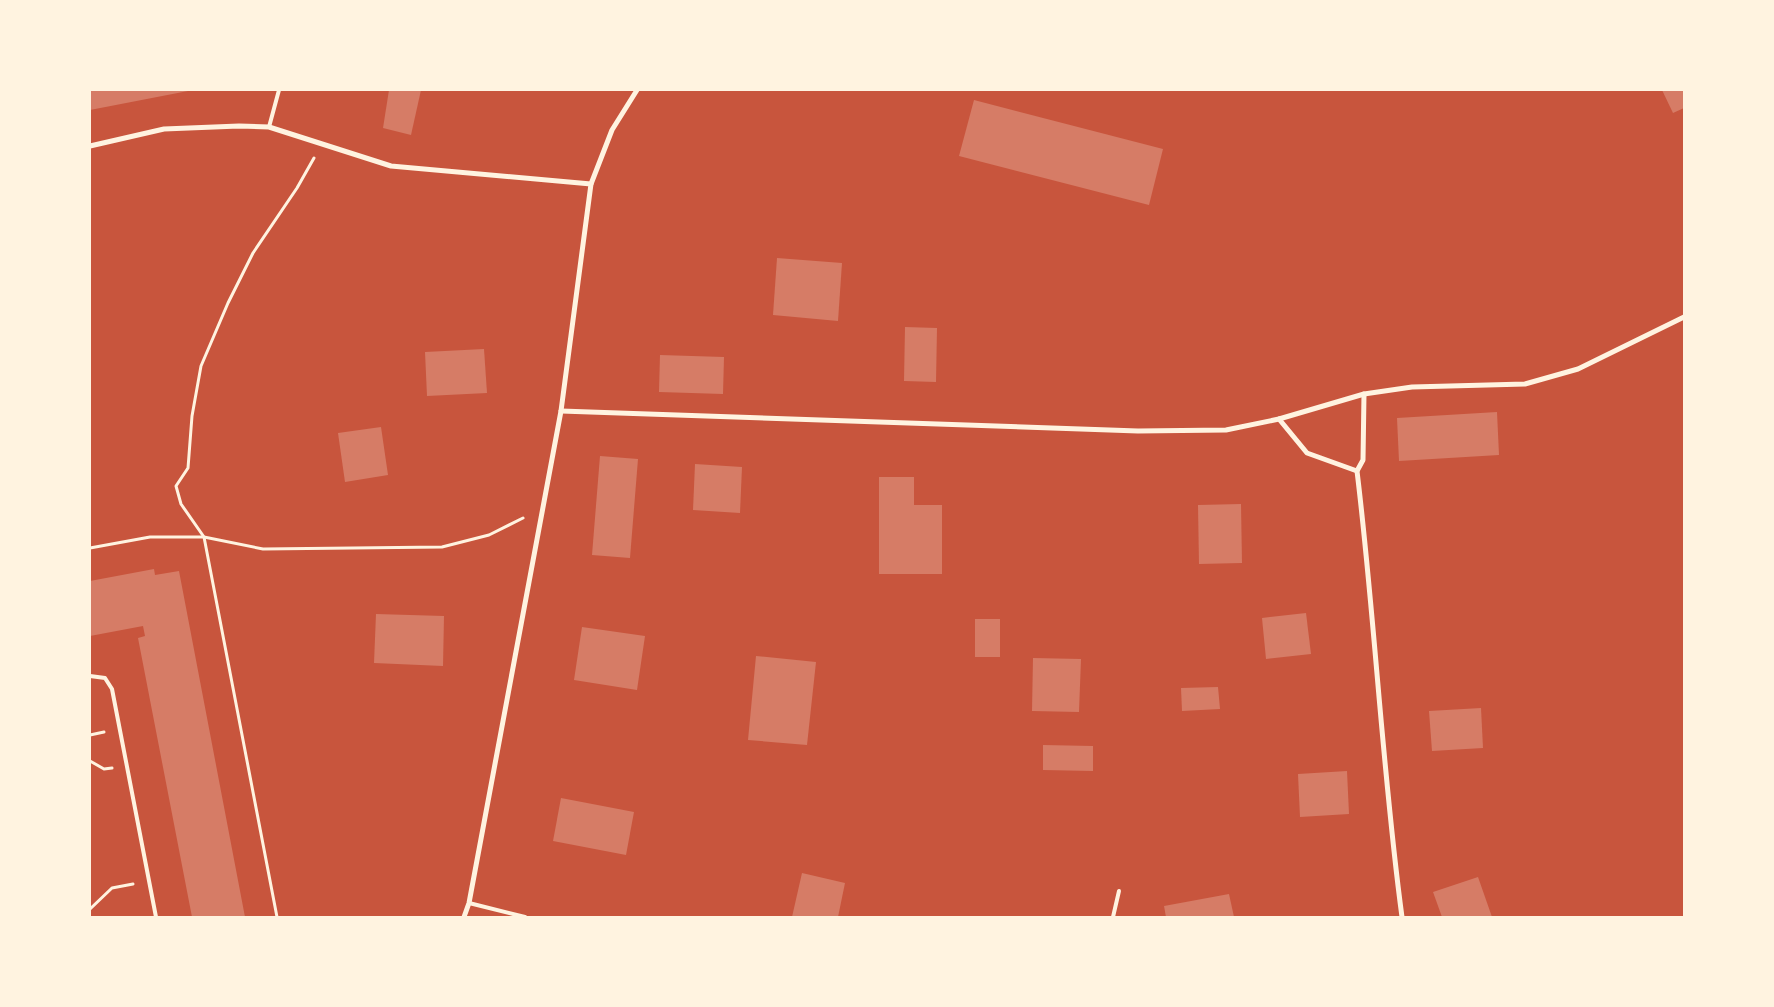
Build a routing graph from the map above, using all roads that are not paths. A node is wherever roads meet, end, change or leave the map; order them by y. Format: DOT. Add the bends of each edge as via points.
graph roads {
  1 [pos="279,90"];
  2 [pos="637,90"];
  3 [pos="269,127"];
  4 [pos="90,146"];
  5 [pos="591,184"];
  6 [pos="1684,317"];
  7 [pos="1364,394"];
  8 [pos="561,411"];
  9 [pos="1279,419"];
  10 [pos="1357,471"];
  11 [pos="90,676"];
  12 [pos="1119,891"];
  13 [pos="469,903"];
  14 [pos="156,917"];
  15 [pos="464,917"];
  16 [pos="525,917"];
  17 [pos="1113,917"];
  18 [pos="1402,917"];
  1 -- 3 [label="lane"];
  2 -- 5 [label="street" via="612,130"];
  3 -- 4 [label="street" via="164,130"];
  3 -- 5 [label="street" via="391,166"];
  5 -- 8 [label="street"];
  6 -- 7 [label="street" via="1578,368 1525,384 1412,386"];
  7 -- 9 [label="street"];
  7 -- 10 [label="street" via="1363,460"];
  8 -- 9 [label="street" via="1138,431 1226,430"];
  8 -- 13 [label="street"];
  9 -- 10 [label="street" via="1307,453"];
  10 -- 18 [label="street"];
  11 -- 14 [label="lane" via="105,678 112,689"];
  12 -- 17 [label="lane"];
  13 -- 15 [label="street"];
  13 -- 16 [label="lane"];
}
